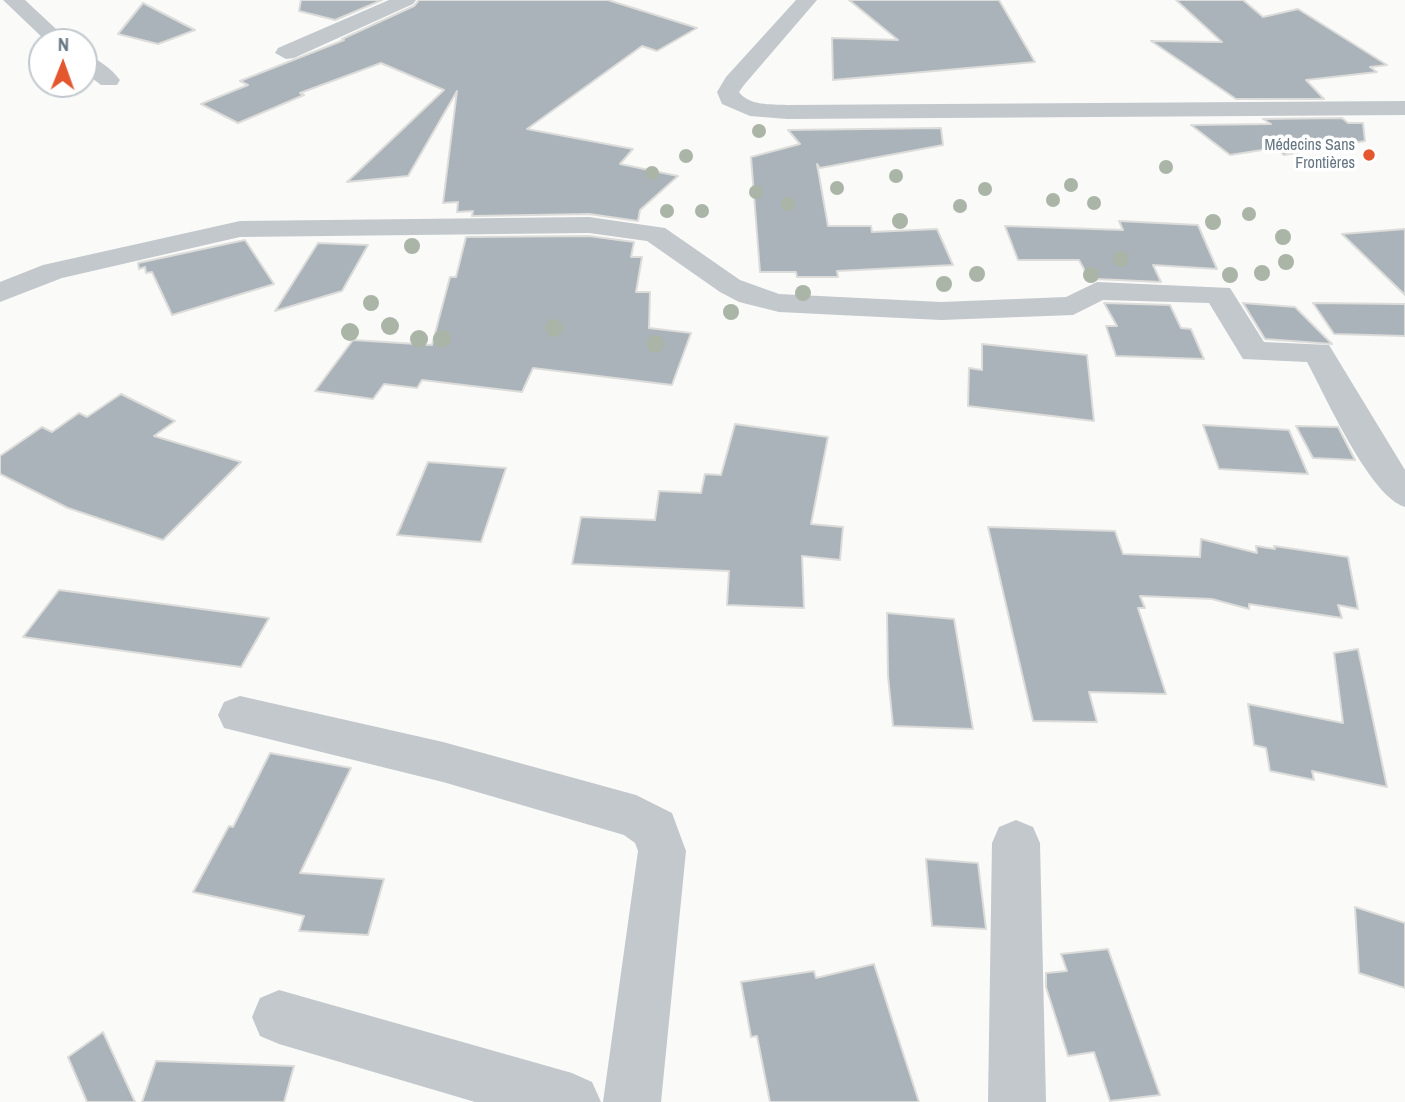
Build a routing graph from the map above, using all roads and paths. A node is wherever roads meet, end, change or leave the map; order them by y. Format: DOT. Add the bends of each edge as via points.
graph roads {
  1 [pos="13,0"];
  2 [pos="406,0"];
  3 [pos="807,0"];
  4 [pos="44,28"];
  5 [pos="286,53"];
  6 [pos="98,72"];
  7 [pos="109,80"];
  8 [pos="1405,107"];
  9 [pos="0,293"];
  10 [pos="1405,494"];
  11 [pos="240,715"];
  12 [pos="1016,843"];
  13 [pos="279,1017"];
  14 [pos="572,1102"];
  15 [pos="632,1102"];
  16 [pos="1017,1102"];
  1 -- 4 [label="street"];
  2 -- 5 [label="street"];
  3 -- 8 [label="street" via="734,82 730,99 738,105 787,112"];
  6 -- 7 [label="street"];
  9 -- 10 [label="street" via="53,271 240,229 589,225 655,233 730,286 779,303 941,311 1073,306 1097,291 1219,294 1254,352 1318,352 1384,470"];
  11 -- 15 [label="street" via="456,766 636,817 655,829 662,851"];
  12 -- 16 [label="street"];
  13 -- 14 [label="street"];
}
